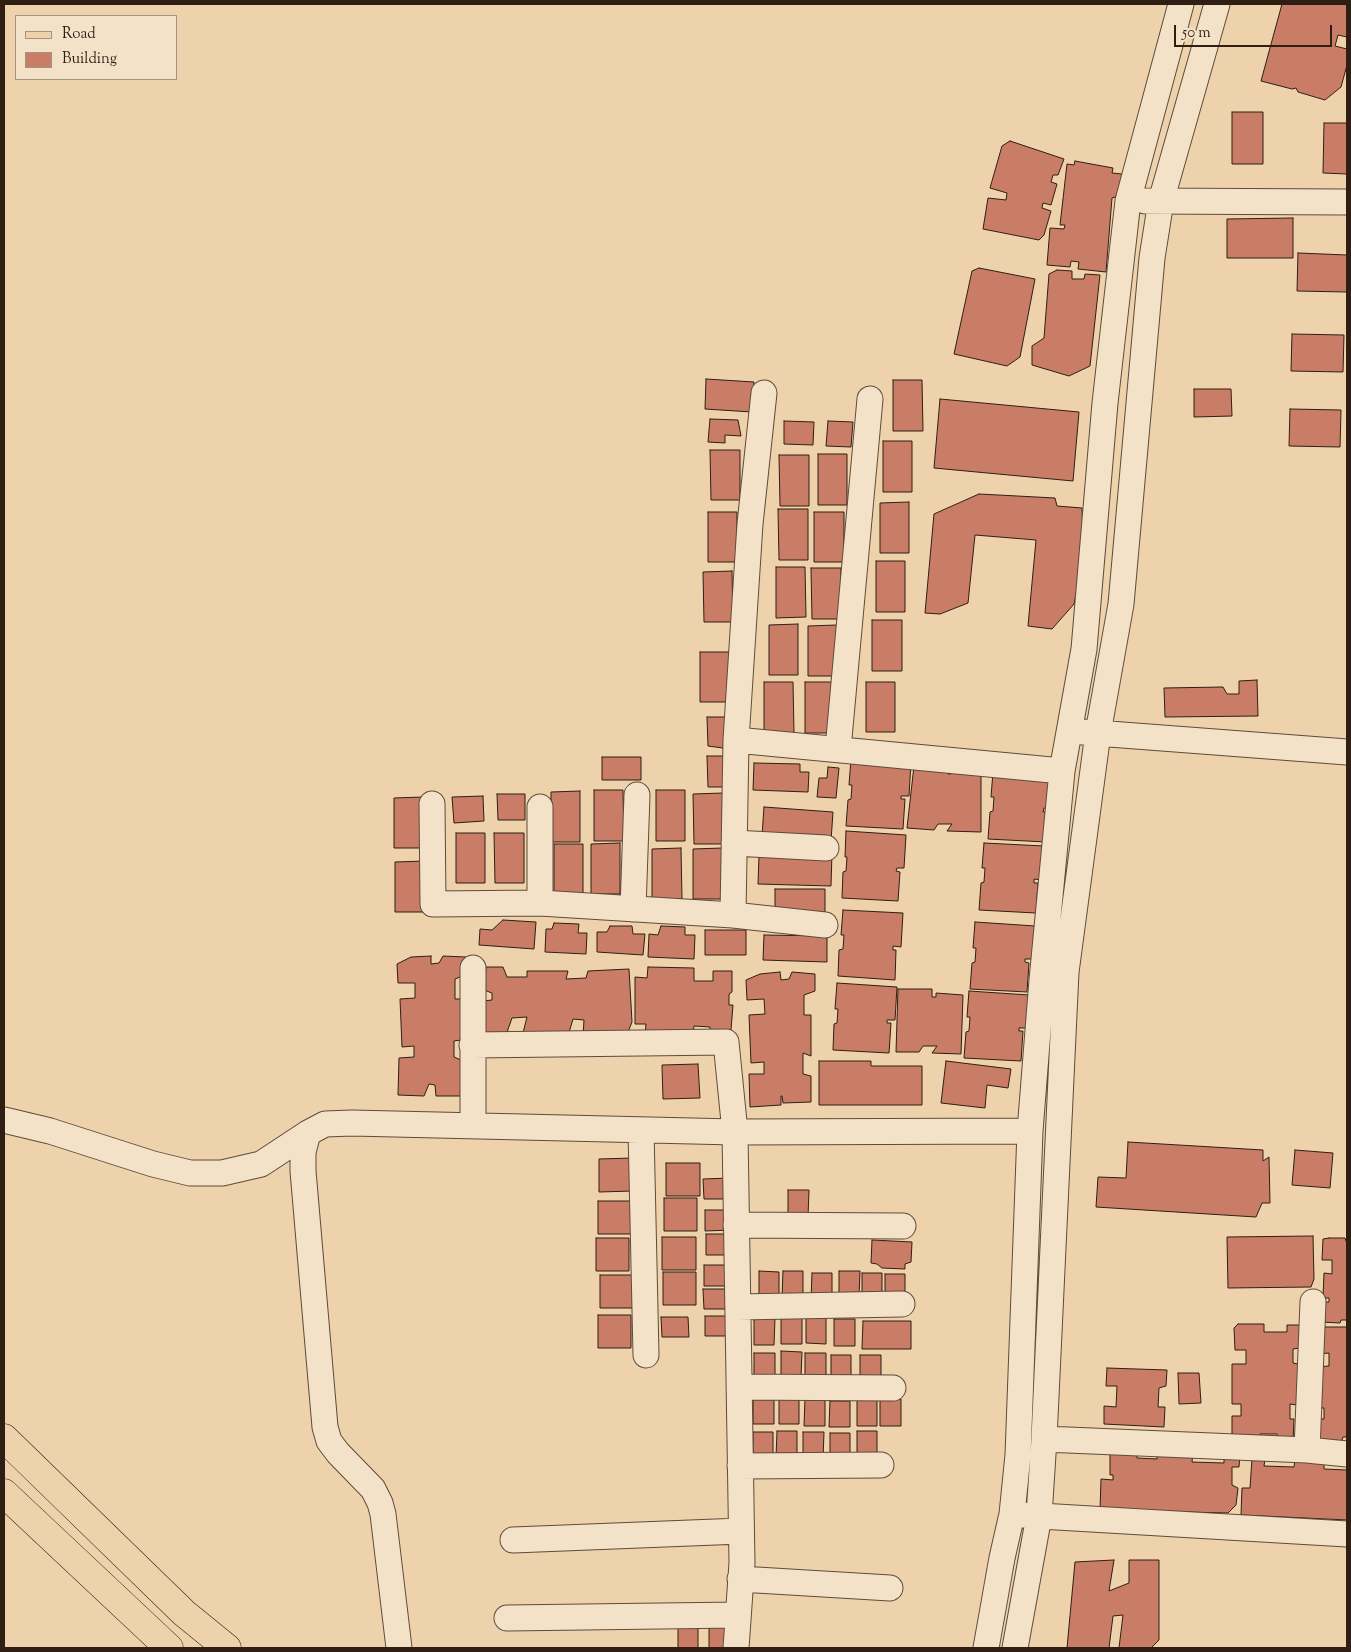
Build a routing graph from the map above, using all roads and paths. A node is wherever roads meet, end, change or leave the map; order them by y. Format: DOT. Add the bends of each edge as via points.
graph roads {
  1 [pos="1182,4"];
  2 [pos="1217,4"];
  3 [pos="1128,200"];
  4 [pos="1161,201"];
  5 [pos="1347,202"];
  6 [pos="764,393"];
  7 [pos="870,399"];
  8 [pos="1070,731"];
  9 [pos="1098,733"];
  10 [pos="736,740"];
  11 [pos="838,749"];
  12 [pos="1347,752"];
  13 [pos="1062,771"];
  14 [pos="637,795"];
  15 [pos="432,804"];
  16 [pos="540,807"];
  17 [pos="734,843"];
  18 [pos="826,848"];
  19 [pos="540,903"];
  20 [pos="633,909"];
  21 [pos="733,915"];
  22 [pos="825,925"];
  23 [pos="473,968"];
  24 [pos="472,1045"];
  25 [pos="4,1120"];
  26 [pos="473,1126"];
  27 [pos="641,1130"];
  28 [pos="1030,1131"];
  29 [pos="735,1132"];
  30 [pos="308,1133"];
  31 [pos="736,1225"];
  32 [pos="903,1226"];
  33 [pos="1313,1302"];
  34 [pos="902,1304"];
  35 [pos="738,1307"];
  36 [pos="646,1355"];
  37 [pos="739,1387"];
  38 [pos="893,1388"];
  39 [pos="4,1438"];
  40 [pos="1044,1439"];
  41 [pos="1307,1450"];
  42 [pos="1347,1454"];
  43 [pos="881,1465"];
  44 [pos="740,1466"];
  45 [pos="4,1493"];
  46 [pos="1012,1514"];
  47 [pos="1039,1516"];
  48 [pos="741,1531"];
  49 [pos="1347,1534"];
  50 [pos="513,1540"];
  51 [pos="740,1579"];
  52 [pos="890,1588"];
  53 [pos="738,1615"];
  54 [pos="507,1618"];
  55 [pos="169,1648"];
  56 [pos="227,1648"];
  57 [pos="399,1648"];
  58 [pos="736,1648"];
  59 [pos="986,1648"];
  60 [pos="1015,1648"];
  1 -- 3 [label="street"];
  2 -- 4 [label="street"];
  3 -- 4 [label="street"];
  3 -- 8 [label="street" via="1084,649"];
  4 -- 5 [label="street"];
  4 -- 9 [label="street" via="1152,258 1121,604"];
  6 -- 10 [label="street" via="750,524"];
  7 -- 11 [label="street"];
  8 -- 9 [label="street"];
  8 -- 13 [label="street"];
  9 -- 12 [label="street"];
  9 -- 40 [label="street" via="1066,972"];
  10 -- 11 [label="street"];
  10 -- 17 [label="street"];
  11 -- 13 [label="street"];
  13 -- 28 [label="street"];
  14 -- 20 [label="street"];
  15 -- 19 [label="street" via="432,904"];
  16 -- 19 [label="street"];
  17 -- 18 [label="street"];
  17 -- 21 [label="street"];
  19 -- 20 [label="street"];
  20 -- 21 [label="street"];
  21 -- 22 [label="street"];
  23 -- 24 [label="street"];
  24 -- 26 [label="street"];
  24 -- 29 [label="street" via="726,1042"];
  25 -- 30 [label="street" via="190,1172 222,1172 261,1164"];
  26 -- 27 [label="street"];
  26 -- 30 [label="street" via="325,1124"];
  27 -- 29 [label="street"];
  27 -- 36 [label="street"];
  28 -- 29 [label="street"];
  28 -- 46 [label="street" via="1018,1455"];
  29 -- 31 [label="street"];
  30 -- 57 [label="street" via="303,1152 303,1172 325,1427 329,1441 373,1489 380,1503"];
  31 -- 32 [label="street"];
  31 -- 35 [label="street"];
  33 -- 41 [label="street"];
  34 -- 35 [label="street"];
  35 -- 37 [label="street"];
  37 -- 38 [label="street"];
  37 -- 44 [label="street"];
  39 -- 56 [label="main road" via="184,1613"];
  40 -- 41 [label="street"];
  40 -- 47 [label="street"];
  41 -- 42 [label="street"];
  43 -- 44 [label="street"];
  44 -- 48 [label="street"];
  45 -- 55 [label="main road"];
  46 -- 47 [label="street"];
  46 -- 59 [label="street"];
  47 -- 49 [label="street"];
  47 -- 60 [label="street"];
  48 -- 50 [label="street"];
  48 -- 51 [label="street"];
  51 -- 52 [label="street"];
  51 -- 53 [label="street"];
  53 -- 54 [label="street"];
  53 -- 58 [label="street"];
}
